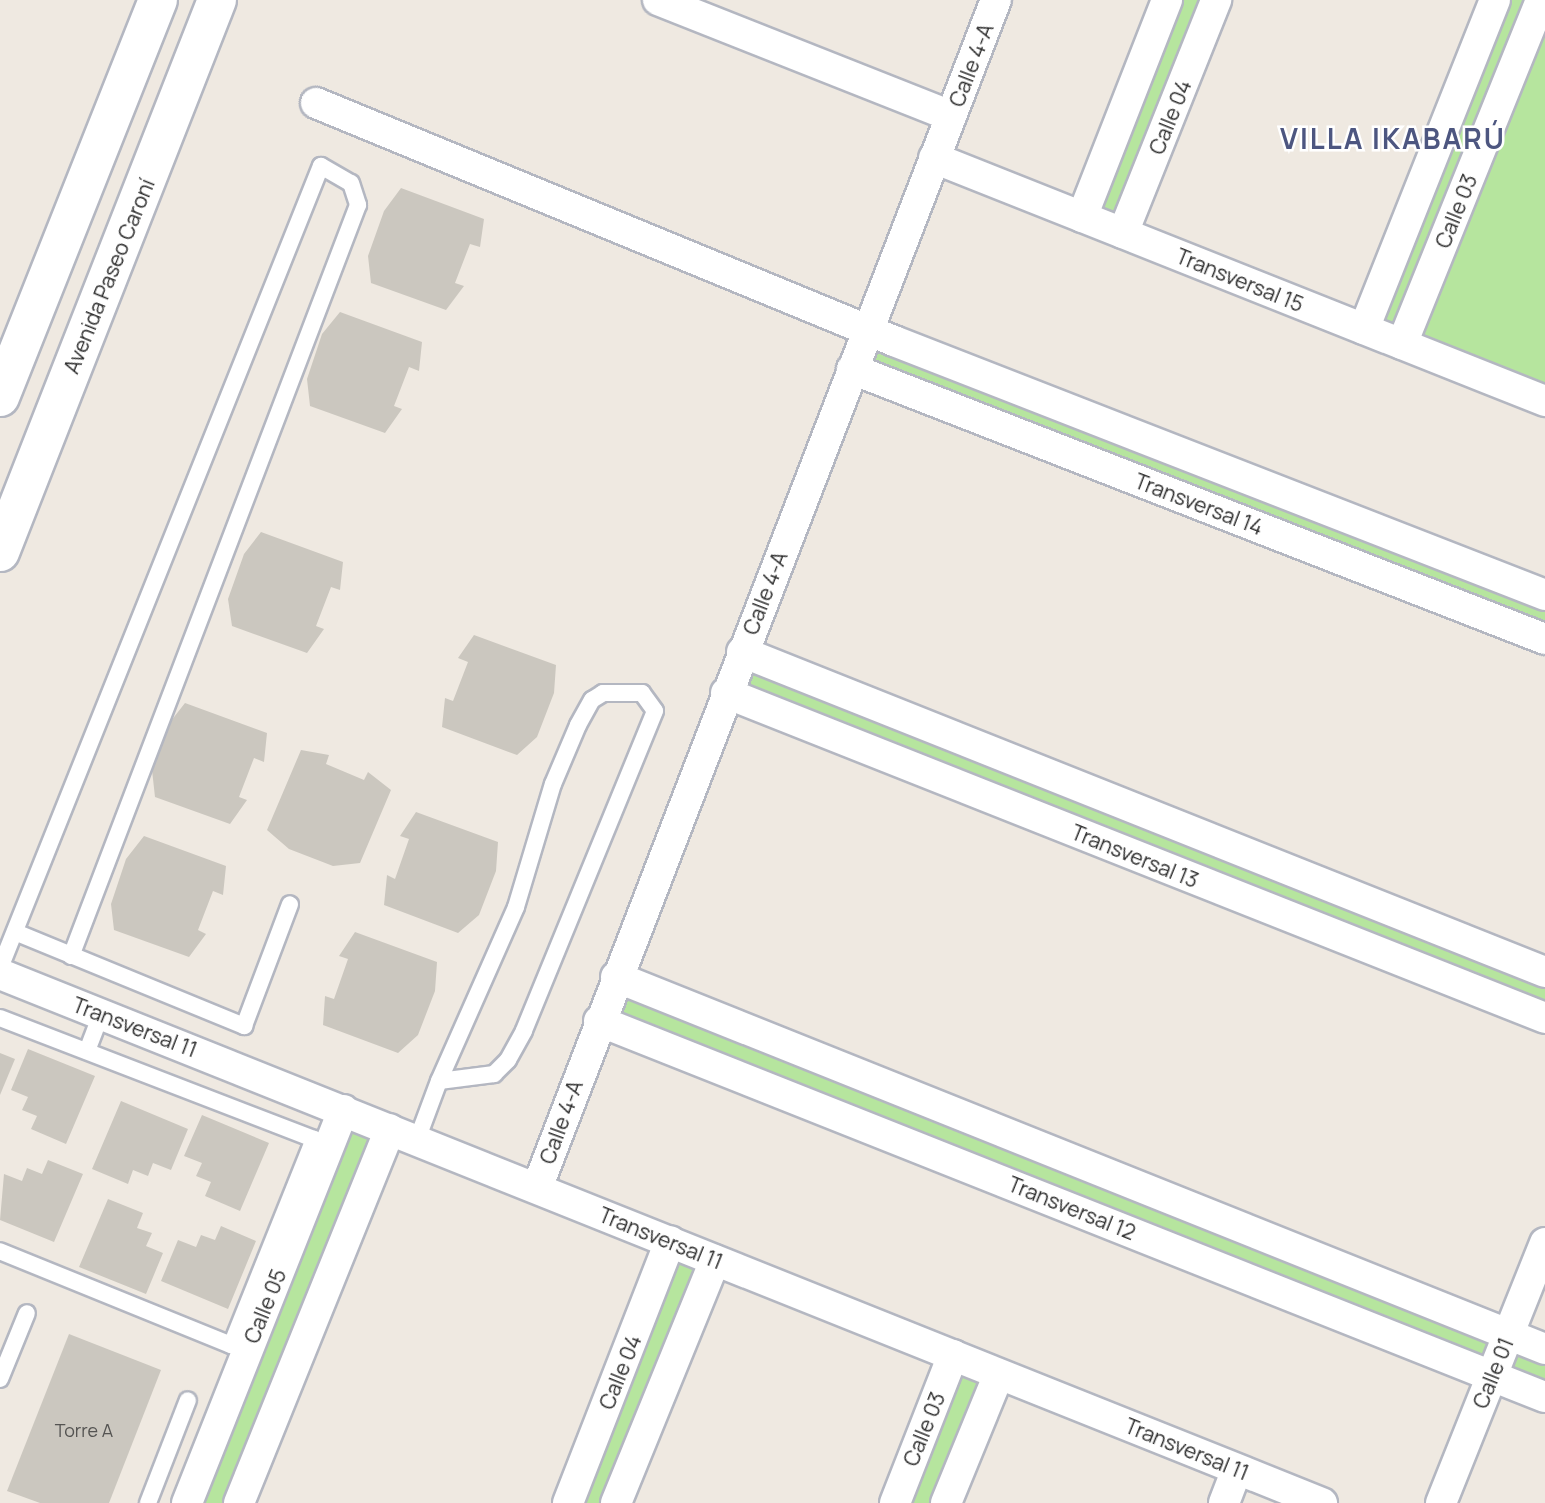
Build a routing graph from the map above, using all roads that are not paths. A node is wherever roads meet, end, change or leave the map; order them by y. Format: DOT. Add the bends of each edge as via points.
graph roads {
  1 [pos="158,0"];
  2 [pos="218,0"];
  3 [pos="657,0"];
  4 [pos="996,0"];
  5 [pos="1167,0"];
  6 [pos="1216,0"];
  7 [pos="1495,0"];
  8 [pos="1541,0"];
  9 [pos="316,103"];
  10 [pos="951,117"];
  11 [pos="934,158"];
  12 [pos="1082,217"];
  13 [pos="1123,233"];
  14 [pos="868,329"];
  15 [pos="1364,329"];
  16 [pos="1402,344"];
  17 [pos="852,369"];
  18 [pos="0,397"];
  19 [pos="1545,401"];
  20 [pos="1102,422"];
  21 [pos="1086,459"];
  22 [pos="1320,507"];
  23 [pos="1303,544"];
  24 [pos="0,552"];
  25 [pos="1502,579"];
  26 [pos="1545,596"];
  27 [pos="1486,616"];
  28 [pos="1545,639"];
  29 [pos="742,652"];
  30 [pos="726,693"];
  31 [pos="1201,836"];
  32 [pos="1182,875"];
  33 [pos="290,904"];
  34 [pos="1413,920"];
  35 [pos="15,932"];
  36 [pos="71,956"];
  37 [pos="1395,959"];
  38 [pos="0,968"];
  39 [pos="1545,972"];
  40 [pos="0,974"];
  41 [pos="616,977"];
  42 [pos="101,1014"];
  43 [pos="0,1018"];
  44 [pos="1545,1018"];
  45 [pos="599,1021"];
  46 [pos="86,1051"];
  47 [pos="439,1082"];
  48 [pos="343,1110"];
  49 [pos="390,1129"];
  50 [pos="417,1140"];
  51 [pos="1066,1158"];
  52 [pos="537,1188"];
  53 [pos="1048,1198"];
  54 [pos="670,1241"];
  55 [pos="1545,1242"];
  56 [pos="0,1251"];
  57 [pos="715,1259"];
  58 [pos="27,1312"];
  59 [pos="1508,1336"];
  60 [pos="1545,1349"];
  61 [pos="953,1355"];
  62 [pos="999,1374"];
  63 [pos="1492,1376"];
  64 [pos="0,1379"];
  65 [pos="1545,1397"];
  66 [pos="188,1400"];
  67 [pos="1237,1469"];
  68 [pos="1272,1494"];
  69 [pos="148,1503"];
  70 [pos="187,1503"];
  71 [pos="239,1503"];
  72 [pos="568,1503"];
  73 [pos="616,1503"];
  74 [pos="895,1503"];
  75 [pos="946,1503"];
  76 [pos="1224,1503"];
  77 [pos="1322,1503"];
  78 [pos="1441,1503"];
  1 -- 18 [label="street"];
  2 -- 24 [label="street, Avenida Paseo Caroní"];
  3 -- 10 [label="street"];
  4 -- 10 [label="street, Calle 4-A"];
  5 -- 12 [label="street"];
  6 -- 13 [label="street, Calle 04"];
  7 -- 15 [label="street, Calle 03"];
  8 -- 16 [label="street, Calle 03"];
  9 -- 14 [label="street, Transversal 14"];
  10 -- 11 [label="street, Calle 4-A"];
  11 -- 12 [label="street, Transversal 15"];
  11 -- 14 [label="street, Calle 4-A"];
  12 -- 13 [label="street, Transversal 15"];
  13 -- 15 [label="street, Transversal 15"];
  14 -- 17 [label="street, Calle 4-A"];
  14 -- 20 [label="street, Transversal 14"];
  15 -- 16 [label="street, Transversal 15"];
  16 -- 19 [label="street, Transversal 15"];
  17 -- 21 [label="street, Transversal 14"];
  17 -- 29 [label="street, Calle 4-A"];
  20 -- 21 [label="street"];
  20 -- 22 [label="street, Transversal 14"];
  21 -- 23 [label="street, Transversal 14"];
  22 -- 23 [label="street"];
  22 -- 25 [label="street, Transversal 14"];
  23 -- 27 [label="street, Transversal 14"];
  25 -- 26 [label="street, Transversal 14"];
  25 -- 27 [label="street"];
  27 -- 28 [label="street, Transversal 14"];
  29 -- 30 [label="street, Calle 4-A"];
  29 -- 31 [label="street, Transversal 13"];
  30 -- 32 [label="street, Transversal 13"];
  30 -- 41 [label="street, Calle 4-A"];
  31 -- 32 [label="street"];
  31 -- 34 [label="street, Transversal 13"];
  32 -- 37 [label="street, Transversal 13"];
  33 -- 36 [label="lane" via="244,1026"];
  34 -- 37 [label="street"];
  34 -- 39 [label="street, Transversal 13"];
  35 -- 36 [label="lane"];
  35 -- 36 [label="lane" via="321,166 351,183 358,205"];
  35 -- 38 [label="lane"];
  37 -- 44 [label="street, Transversal 13"];
  40 -- 42 [label="street, Transversal 11"];
  41 -- 45 [label="street, Calle 4-A"];
  41 -- 51 [label="street, Transversal 12"];
  42 -- 46 [label="lane"];
  42 -- 48 [label="street, Transversal 11"];
  43 -- 46 [label="lane"];
  45 -- 52 [label="street, Calle 4-A"];
  45 -- 53 [label="street, Transversal 12"];
  46 -- 56 [label="lane" via="314,1139 231,1345"];
  47 -- 47 [label="lane" via="516,906 553,784 578,725 592,701 603,693 642,693 655,710 524,1031 494,1074"];
  47 -- 50 [label="lane"];
  48 -- 49 [label="street, Transversal 11"];
  48 -- 70 [label="street, Calle 05"];
  49 -- 50 [label="street, Transversal 11"];
  49 -- 71 [label="street"];
  50 -- 52 [label="street, Transversal 11"];
  51 -- 53 [label="street"];
  51 -- 59 [label="street, Transversal 12"];
  52 -- 54 [label="street, Transversal 11"];
  53 -- 63 [label="street, Transversal 12"];
  54 -- 57 [label="street, Transversal 11"];
  54 -- 72 [label="street, Calle 04"];
  55 -- 59 [label="street, Calle 01"];
  57 -- 61 [label="street, Transversal 11"];
  57 -- 73 [label="street"];
  58 -- 64 [label="lane"];
  59 -- 60 [label="street, Transversal 12"];
  59 -- 63 [label="street, Calle 01"];
  61 -- 62 [label="street, Transversal 11"];
  61 -- 74 [label="street, Calle 03"];
  62 -- 67 [label="street, Transversal 11"];
  62 -- 75 [label="street"];
  63 -- 65 [label="street, Transversal 12"];
  63 -- 78 [label="street, Calle 01"];
  66 -- 69 [label="lane"];
  67 -- 68 [label="street, Transversal 11"];
  67 -- 76 [label="street"];
  68 -- 77 [label="street, Transversal 11"];
}
